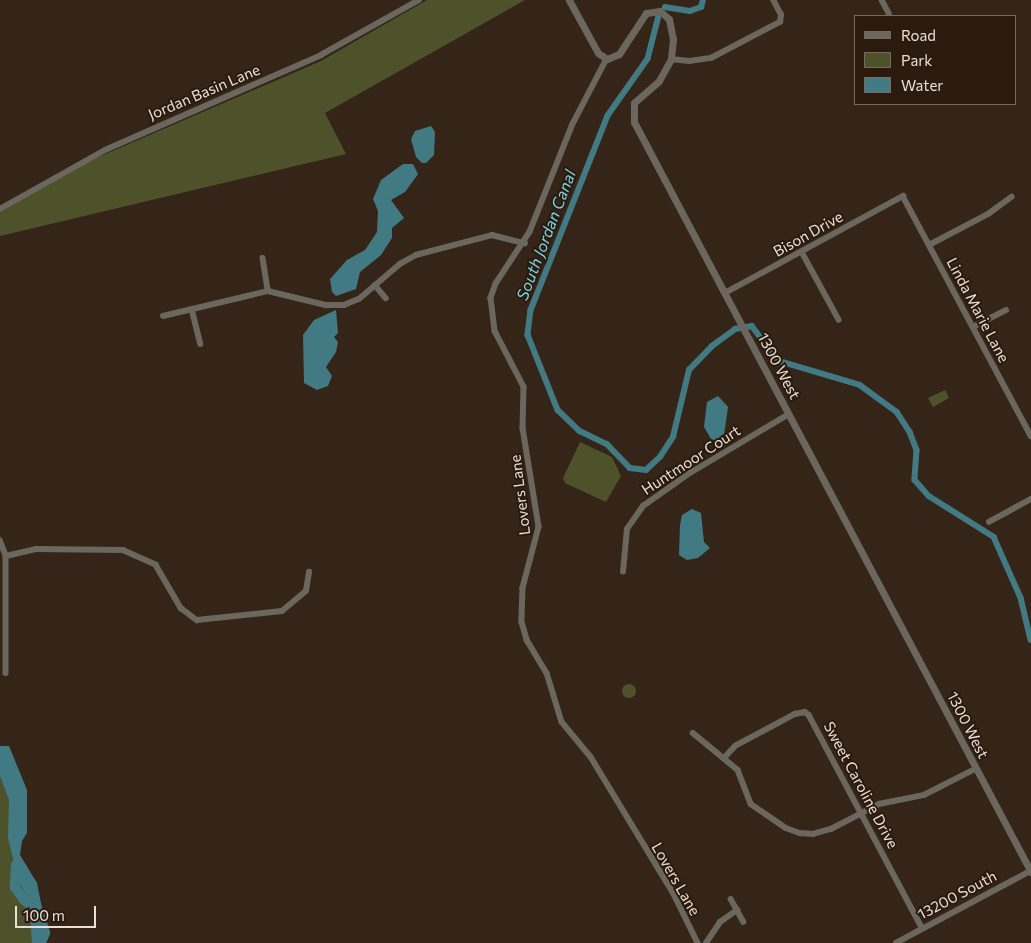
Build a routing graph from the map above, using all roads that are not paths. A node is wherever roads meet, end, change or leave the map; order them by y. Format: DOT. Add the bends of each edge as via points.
graph roads {
  1 [pos="419,0"];
  2 [pos="569,0"];
  3 [pos="773,0"];
  4 [pos="882,0"];
  5 [pos="889,13"];
  6 [pos="608,59"];
  7 [pos="671,59"];
  8 [pos="903,196"];
  9 [pos="1011,197"];
  10 [pos="0,209"];
  11 [pos="525,243"];
  12 [pos="929,245"];
  13 [pos="802,252"];
  14 [pos="263,258"];
  15 [pos="375,285"];
  16 [pos="268,291"];
  17 [pos="725,293"];
  18 [pos="386,298"];
  19 [pos="192,309"];
  20 [pos="1006,310"];
  21 [pos="163,316"];
  22 [pos="839,320"];
  23 [pos="973,327"];
  24 [pos="201,344"];
  25 [pos="789,414"];
  26 [pos="1031,436"];
  27 [pos="1031,499"];
  28 [pos="989,522"];
  29 [pos="0,540"];
  30 [pos="6,556"];
  31 [pos="309,572"];
  32 [pos="623,572"];
  33 [pos="6,673"];
  34 [pos="693,733"];
  35 [pos="724,758"];
  36 [pos="975,769"];
  37 [pos="862,813"];
  38 [pos="1031,871"];
  39 [pos="731,899"];
  40 [pos="737,910"];
  41 [pos="744,922"];
  42 [pos="923,929"];
  43 [pos="698,943"];
  44 [pos="706,943"];
  45 [pos="896,943"];
  1 -- 10 [label="street, Jordan Basin Lane" via="321,55 105,150"];
  2 -- 6 [label="street" via="598,53"];
  3 -- 7 [label="street" via="781,19 711,58"];
  4 -- 5 [label="street"];
  6 -- 7 [label="street, 1300 West" via="619,54 643,15 657,10 666,14 672,26"];
  6 -- 11 [label="street, Lovers Lane" via="573,124"];
  7 -- 17 [label="street, 1300 West" via="659,81 634,103 632,118"];
  8 -- 12 [label="street, Linda Marie Lane"];
  8 -- 13 [label="street, Bison Drive"];
  9 -- 12 [label="street" via="988,214"];
  11 -- 15 [label="street" via="492,236 421,254 400,264"];
  11 -- 43 [label="street, Lovers Lane" via="496,284 490,303 495,331 524,387 523,428 539,527 523,588 523,631 547,673 562,722 591,757 674,894"];
  12 -- 23 [label="street, Linda Marie Lane"];
  13 -- 17 [label="street, Bison Drive"];
  13 -- 22 [label="street"];
  14 -- 16 [label="street"];
  15 -- 16 [label="street" via="354,301 338,306"];
  15 -- 18 [label="street"];
  16 -- 19 [label="street"];
  17 -- 25 [label="street, 1300 West"];
  19 -- 21 [label="street"];
  19 -- 24 [label="street"];
  20 -- 23 [label="street"];
  23 -- 26 [label="street, Linda Marie Lane"];
  25 -- 32 [label="street, Huntmoor Court" via="690,473 643,506 627,529"];
  25 -- 36 [label="street, 1300 West"];
  27 -- 28 [label="street"];
  29 -- 30 [label="street"];
  30 -- 31 [label="street" via="36,549 123,550 156,565 181,608 197,620 282,610 306,590"];
  30 -- 33 [label="street"];
  34 -- 35 [label="street"];
  35 -- 37 [label="street" via="741,775 750,804 793,831 823,832"];
  35 -- 37 [label="street, Sweet Caroline Drive" via="736,746 795,714 805,712"];
  36 -- 37 [label="street" via="924,795 889,800"];
  36 -- 38 [label="street, 1300 West"];
  37 -- 42 [label="street, Sweet Caroline Drive"];
  38 -- 42 [label="street, 13200 South"];
  39 -- 40 [label="street"];
  40 -- 41 [label="street"];
  40 -- 44 [label="street" via="720,922"];
  42 -- 45 [label="street, 13200 South"];
}
